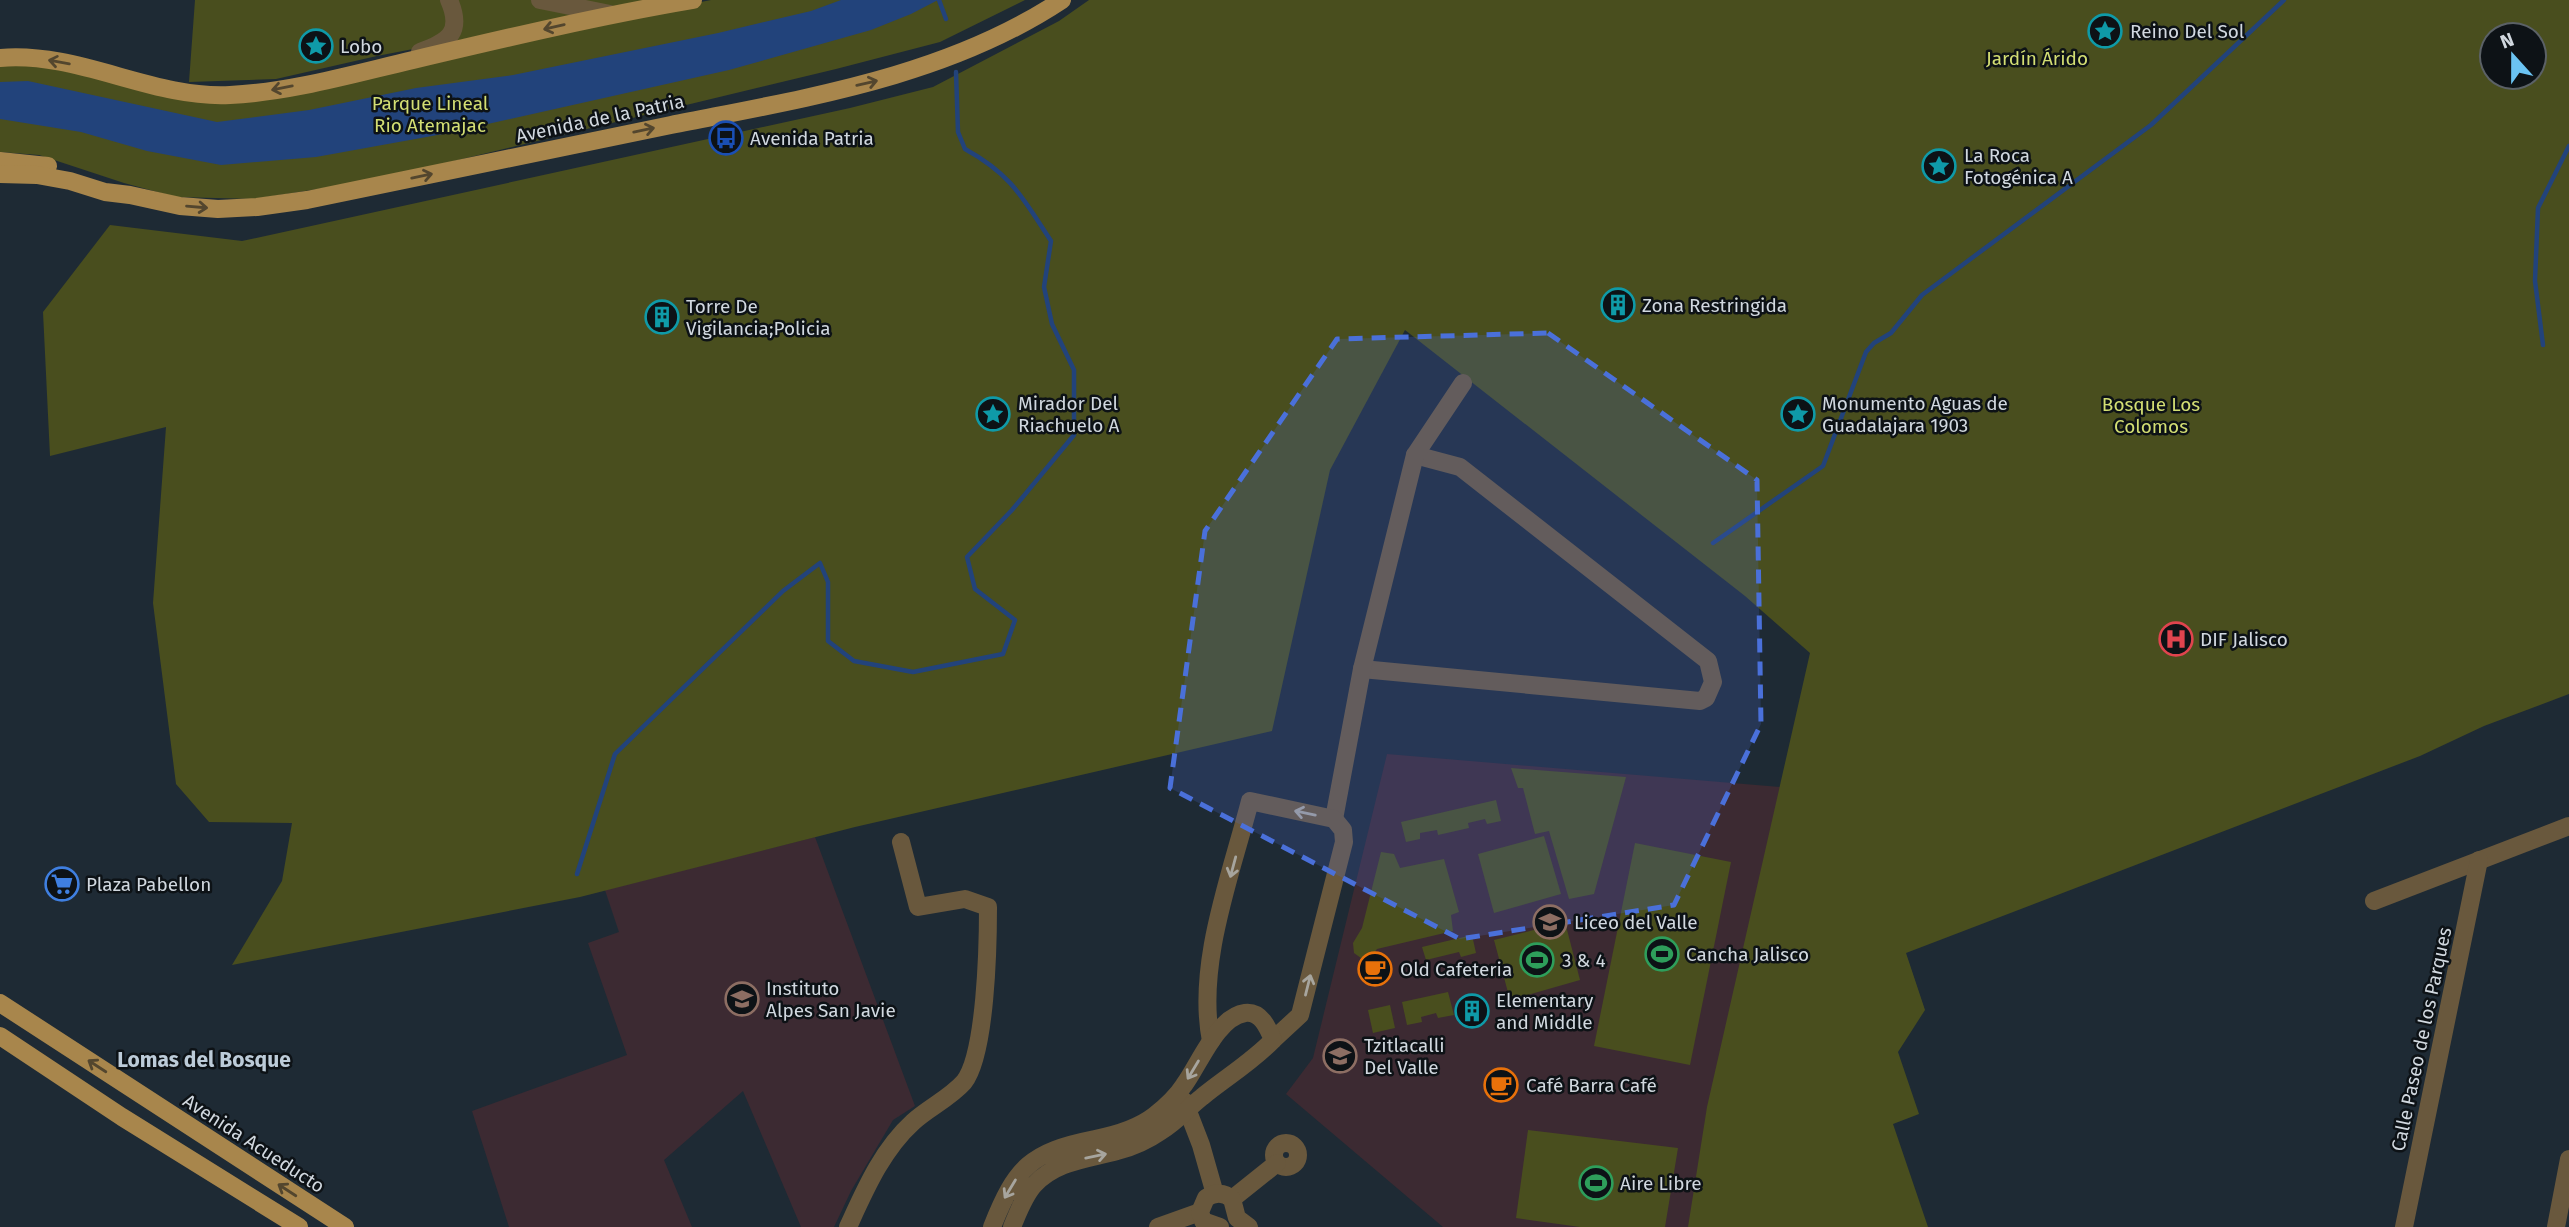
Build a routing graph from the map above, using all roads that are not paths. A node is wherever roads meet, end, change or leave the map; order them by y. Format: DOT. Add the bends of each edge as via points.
graph roads {
  1 [pos="449,0"];
  2 [pos="540,0"];
  3 [pos="693,0"];
  4 [pos="1062,0"];
  5 [pos="610,14"];
  6 [pos="0,58"];
  7 [pos="349,75"];
  8 [pos="0,161"];
  9 [pos="0,174"];
  10 [pos="130,195"];
  11 [pos="1463,383"];
  12 [pos="1415,455"];
  13 [pos="1362,668"];
  14 [pos="1334,819"];
  15 [pos="2569,826"];
  16 [pos="901,842"];
  17 [pos="2479,860"];
  18 [pos="2374,901"];
  19 [pos="0,1003"];
  20 [pos="0,1023"];
  21 [pos="0,1036"];
  22 [pos="1273,1040"];
  23 [pos="1211,1041"];
  24 [pos="1180,1103"];
  25 [pos="2569,1159"];
  26 [pos="1277,1163"];
  27 [pos="200,1164"];
  28 [pos="1210,1211"];
  29 [pos="299,1227"];
  30 [pos="345,1227"];
  31 [pos="848,1227"];
  32 [pos="992,1227"];
  33 [pos="1012,1227"];
  34 [pos="1158,1227"];
  35 [pos="1249,1227"];
  36 [pos="2403,1227"];
  37 [pos="2556,1227"];
  1 -- 7 [label="street" via="455,26 440,45"];
  2 -- 5 [label="street"];
  3 -- 5 [label="main road"];
  10 -- 4 [label="main road, Avenida de la Patria, one-way" via="218,209 307,200 775,104 888,78 967,50"];
  5 -- 7 [label="main road, one-way"];
  7 -- 6 [label="main road, one-way" via="229,95 189,93 51,61"];
  8 -- 10 [label="main road, Avenida de la Patria" via="73,172"];
  9 -- 10 [label="main road, Avenida de la Patria" via="37,175"];
  11 -- 12 [label="street"];
  12 -- 13 [label="street"];
  12 -- 13 [label="street" via="1460,467 1708,661 1713,682 1700,701"];
  13 -- 14 [label="street"];
  22 -- 14 [label="street, one-way" via="1300,1015 1344,842 1343,830"];
  14 -- 23 [label="street, one-way" via="1250,801 1213,943 1206,1017"];
  15 -- 17 [label="street"];
  16 -- 31 [label="street" via="918,907 965,899 988,907 977,1055 964,1082 911,1122 889,1149"];
  17 -- 18 [label="street"];
  17 -- 36 [label="street, Calle Paseo de los Parques"];
  30 -- 19 [label="main road, Avenida Acueducto, one-way"];
  20 -- 27 [label="main road" via="131,1109"];
  21 -- 27 [label="main road"];
  22 -- 23 [label="street" via="1258,1016 1246,1013 1232,1018"];
  22 -- 24 [label="street"];
  23 -- 24 [label="street, one-way"];
  24 -- 28 [label="street"];
  24 -- 32 [label="street, one-way" via="1132,1129 1066,1145 1039,1157 1007,1191"];
  33 -- 24 [label="street, one-way" via="1035,1184 1049,1173 1072,1161 1136,1145 1162,1131"];
  25 -- 37 [label="street"];
  26 -- 28 [label="street"];
  27 -- 29 [label="main road"];
  28 -- 34 [label="street"];
  28 -- 35 [label="street" via="1237,1218"];
}
